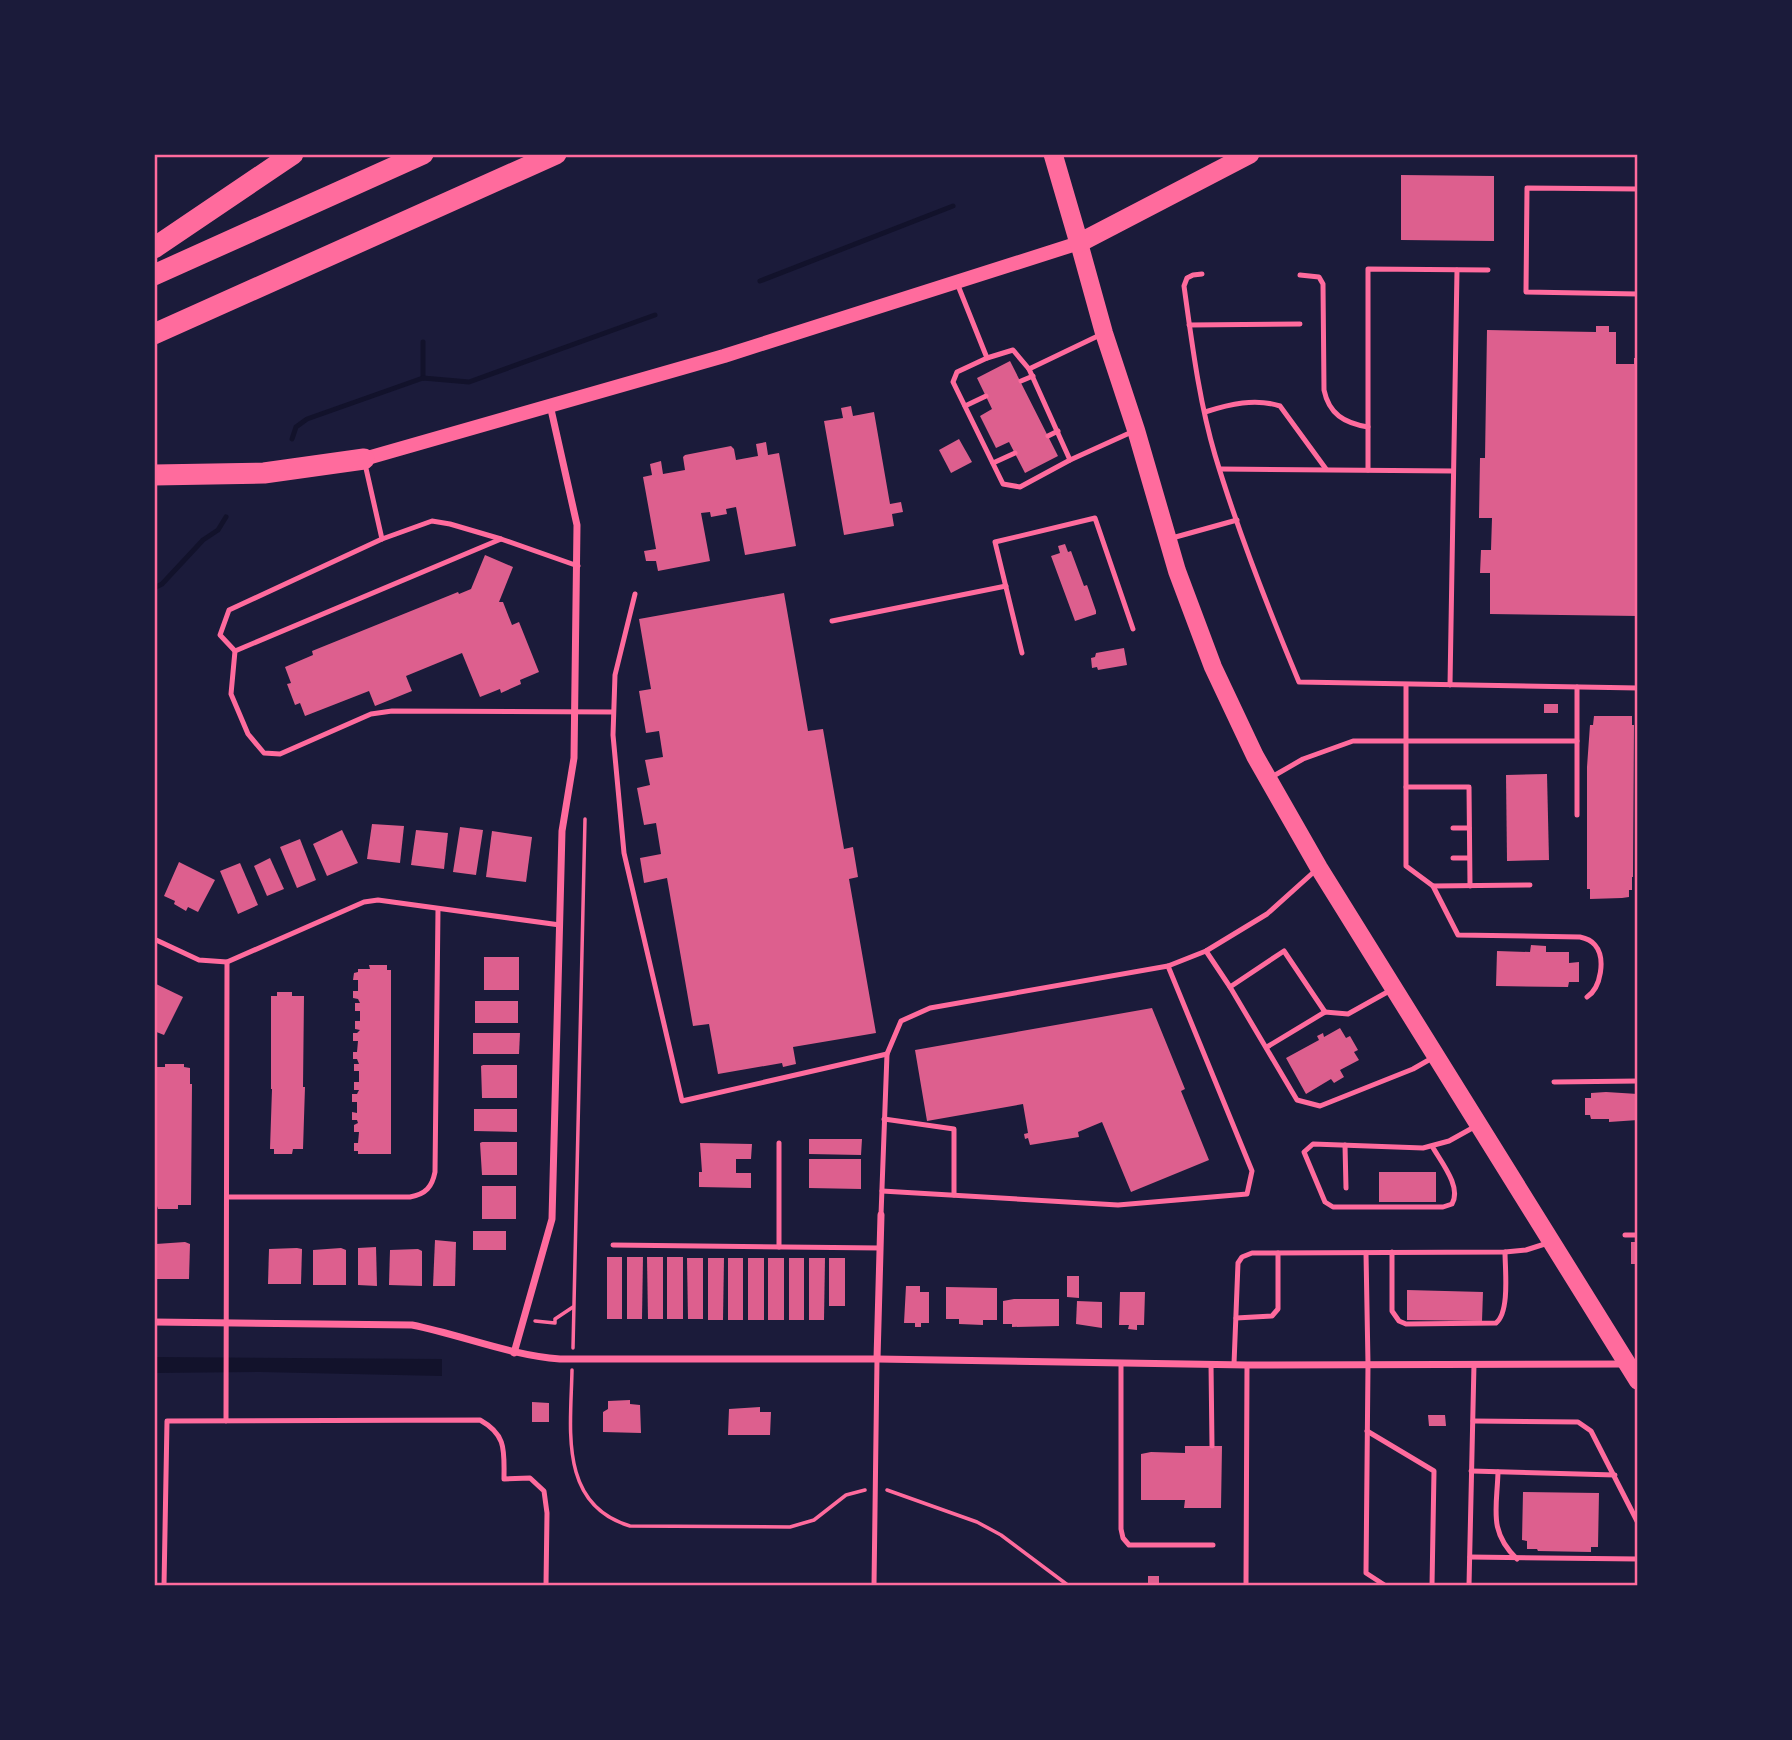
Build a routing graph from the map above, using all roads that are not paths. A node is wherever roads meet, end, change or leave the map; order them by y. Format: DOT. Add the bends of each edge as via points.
graph roads {
  1 [pos="293,154"];
  2 [pos="423,154"];
  3 [pos="556,154"];
  4 [pos="1053,154"];
  5 [pos="1250,154"];
  6 [pos="1638,189"];
  7 [pos="1079,243"];
  8 [pos="154,248"];
  9 [pos="1457,270"];
  10 [pos="1488,270"];
  11 [pos="1202,274"];
  12 [pos="154,275"];
  13 [pos="1300,275"];
  14 [pos="956,281"];
  15 [pos="1638,295"];
  16 [pos="1300,324"];
  17 [pos="1189,325"];
  18 [pos="1104,333"];
  19 [pos="154,334"];
  20 [pos="987,358"];
  21 [pos="1029,369"];
  22 [pos="1033,376"];
  23 [pos="1021,381"];
  24 [pos="986,396"];
  25 [pos="550,405"];
  26 [pos="965,406"];
  27 [pos="1205,412"];
  28 [pos="1368,426"];
  29 [pos="1136,430"];
  30 [pos="1058,431"];
  31 [pos="1048,436"];
  32 [pos="1014,453"];
  33 [pos="364,459"];
  34 [pos="1070,460"];
  35 [pos="993,463"];
  36 [pos="1220,469"];
  37 [pos="1326,470"];
  38 [pos="1367,470"];
  39 [pos="1454,471"];
  40 [pos="154,475"];
  41 [pos="1237,520"];
  42 [pos="383,539"];
  43 [pos="501,539"];
  44 [pos="1168,539"];
  45 [pos="578,566"];
  46 [pos="1006,586"];
  47 [pos="635,594"];
  48 [pos="832,621"];
  49 [pos="1133,629"];
  50 [pos="235,652"];
  51 [pos="1022,653"];
  52 [pos="1406,685"];
  53 [pos="1450,685"];
  54 [pos="1577,687"];
  55 [pos="1638,688"];
  56 [pos="613,712"];
  57 [pos="575,713"];
  58 [pos="1406,740"];
  59 [pos="1577,741"];
  60 [pos="1268,779"];
  61 [pos="1406,787"];
  62 [pos="1577,815"];
  63 [pos="1453,828"];
  64 [pos="1469,828"];
  65 [pos="1406,829"];
  66 [pos="1413,829"];
  67 [pos="1406,858"];
  68 [pos="1414,858"];
  69 [pos="1453,858"];
  70 [pos="1469,858"];
  71 [pos="1319,868"];
  72 [pos="1433,886"];
  73 [pos="1470,886"];
  74 [pos="1531,886"];
  75 [pos="438,909"];
  76 [pos="560,925"];
  77 [pos="154,939"];
  78 [pos="1206,951"];
  79 [pos="227,962"];
  80 [pos="1168,965"];
  81 [pos="1230,987"];
  82 [pos="1394,988"];
  83 [pos="1587,997"];
  84 [pos="1325,1012"];
  85 [pos="1266,1047"];
  86 [pos="887,1054"];
  87 [pos="1436,1056"];
  88 [pos="1638,1080"];
  89 [pos="1554,1082"];
  90 [pos="884,1119"];
  91 [pos="1479,1124"];
  92 [pos="779,1143"];
  93 [pos="1345,1145"];
  94 [pos="1432,1146"];
  95 [pos="1346,1188"];
  96 [pos="882,1191"];
  97 [pos="954,1195"];
  98 [pos="227,1197"];
  99 [pos="881,1215"];
  100 [pos="1625,1235"];
  101 [pos="1638,1235"];
  102 [pos="1552,1242"];
  103 [pos="613,1245"];
  104 [pos="779,1247"];
  105 [pos="880,1248"];
  106 [pos="1278,1252"];
  107 [pos="1366,1252"];
  108 [pos="1392,1252"];
  109 [pos="1505,1252"];
  110 [pos="1236,1318"];
  111 [pos="154,1322"];
  112 [pos="226,1322"];
  113 [pos="514,1353"];
  114 [pos="877,1359"];
  115 [pos="1121,1363"];
  116 [pos="1211,1364"];
  117 [pos="1234,1364"];
  118 [pos="1368,1364"];
  119 [pos="1474,1364"];
  120 [pos="1628,1364"];
  121 [pos="1247,1365"];
  122 [pos="1638,1381"];
  123 [pos="1472,1420"];
  124 [pos="226,1421"];
  125 [pos="1367,1431"];
  126 [pos="1212,1446"];
  127 [pos="1471,1471"];
  128 [pos="1499,1472"];
  129 [pos="1615,1475"];
  130 [pos="1638,1522"];
  131 [pos="1213,1545"];
  132 [pos="1470,1557"];
  133 [pos="1517,1559"];
  134 [pos="1638,1559"];
  135 [pos="164,1586"];
  136 [pos="545,1586"];
  137 [pos="874,1586"];
  138 [pos="1246,1586"];
  139 [pos="1386,1586"];
  140 [pos="1432,1586"];
  141 [pos="1469,1586"];
  1 -- 8 [label="highway"];
  2 -- 12 [label="highway"];
  3 -- 19 [label="highway"];
  4 -- 7 [label="highway"];
  5 -- 7 [label="highway"];
  6 -- 15 [label="lane" via="1527,188 1526,292"];
  7 -- 14 [label="main road"];
  7 -- 18 [label="main road"];
  9 -- 10 [label="lane"];
  9 -- 28 [label="lane" via="1368,269"];
  9 -- 39 [label="lane"];
  11 -- 17 [label="lane" via="1187,278 1184,286"];
  13 -- 28 [label="lane" via="1319,277 1323,284 1326,403 1349,424"];
  14 -- 20 [label="lane"];
  14 -- 25 [label="main road" via="724,356"];
  16 -- 17 [label="lane"];
  17 -- 27 [label="lane"];
  18 -- 21 [label="lane"];
  18 -- 29 [label="main road"];
  20 -- 21 [label="lane" via="1013,349"];
  20 -- 26 [label="lane" via="957,372 953,382"];
  21 -- 22 [label="lane"];
  22 -- 23 [label="lane"];
  22 -- 30 [label="lane"];
  24 -- 26 [label="lane"];
  25 -- 33 [label="main road"];
  25 -- 45 [label="street" via="577,525"];
  26 -- 35 [label="lane"];
  27 -- 36 [label="lane"];
  27 -- 37 [label="lane" via="1237,402 1280,406"];
  28 -- 38 [label="lane"];
  29 -- 34 [label="lane"];
  29 -- 44 [label="main road"];
  30 -- 31 [label="lane"];
  30 -- 34 [label="lane"];
  32 -- 35 [label="lane"];
  33 -- 40 [label="highway" via="264,473"];
  33 -- 42 [label="lane"];
  34 -- 35 [label="lane" via="1020,486 1003,484"];
  36 -- 37 [label="lane"];
  36 -- 41 [label="lane"];
  37 -- 38 [label="lane"];
  38 -- 39 [label="lane"];
  39 -- 53 [label="lane"];
  41 -- 44 [label="lane"];
  41 -- 52 [label="lane" via="1299,682"];
  42 -- 43 [label="lane" via="432,521"];
  42 -- 50 [label="lane" via="229,610 220,635"];
  43 -- 45 [label="lane"];
  43 -- 50 [label="lane"];
  44 -- 60 [label="main road" via="1213,667"];
  45 -- 57 [label="street"];
  46 -- 48 [label="lane"];
  46 -- 49 [label="lane" via="995,542 1096,518"];
  46 -- 51 [label="lane"];
  47 -- 56 [label="lane" via="615,675"];
  50 -- 57 [label="lane" via="231,694 248,734 264,753 280,754 371,714 392,711"];
  52 -- 53 [label="lane"];
  52 -- 58 [label="lane"];
  53 -- 54 [label="lane"];
  54 -- 55 [label="lane"];
  54 -- 59 [label="lane"];
  56 -- 57 [label="lane"];
  56 -- 86 [label="lane" via="624,853 682,1101"];
  57 -- 76 [label="street" via="572,778 562,831"];
  58 -- 59 [label="lane"];
  58 -- 60 [label="lane" via="1353,741 1303,758"];
  58 -- 61 [label="lane"];
  59 -- 62 [label="lane"];
  60 -- 71 [label="main road"];
  61 -- 64 [label="lane" via="1469,787"];
  61 -- 65 [label="lane"];
  63 -- 64 [label="lane"];
  64 -- 70 [label="lane"];
  65 -- 66 [label="lane"];
  65 -- 67 [label="lane"];
  67 -- 68 [label="lane"];
  67 -- 72 [label="lane" via="1406,866"];
  69 -- 70 [label="lane"];
  70 -- 73 [label="lane"];
  71 -- 78 [label="lane" via="1267,914"];
  71 -- 82 [label="main road"];
  72 -- 73 [label="lane"];
  72 -- 83 [label="lane" via="1458,935 1587,939 1599,951 1598,987"];
  73 -- 74 [label="lane"];
  75 -- 76 [label="lane"];
  75 -- 79 [label="lane" via="364,902"];
  75 -- 98 [label="lane" via="435,1172 428,1191 410,1197"];
  76 -- 113 [label="street" via="552,1219"];
  77 -- 79 [label="lane" via="199,960"];
  78 -- 80 [label="lane"];
  78 -- 81 [label="lane"];
  79 -- 98 [label="lane"];
  80 -- 86 [label="lane" via="930,1009 901,1021"];
  80 -- 97 [label="lane" via="1252,1171 1247,1194 1118,1205"];
  81 -- 84 [label="lane" via="1283,951"];
  81 -- 85 [label="lane"];
  82 -- 84 [label="lane" via="1348,1014"];
  82 -- 87 [label="main road"];
  84 -- 85 [label="lane"];
  85 -- 87 [label="lane" via="1297,1100 1320,1106"];
  86 -- 90 [label="lane"];
  87 -- 91 [label="main road"];
  88 -- 89 [label="lane"];
  90 -- 96 [label="lane"];
  90 -- 97 [label="lane" via="954,1129"];
  91 -- 94 [label="lane"];
  91 -- 102 [label="main road"];
  92 -- 104 [label="lane"];
  93 -- 94 [label="lane"];
  93 -- 94 [label="lane" via="1313,1144 1304,1152 1325,1202 1333,1207 1443,1208 1452,1204 1455,1187"];
  93 -- 95 [label="lane"];
  96 -- 97 [label="lane"];
  96 -- 99 [label="lane"];
  98 -- 112 [label="lane"];
  99 -- 105 [label="street"];
  100 -- 101 [label="lane"];
  102 -- 109 [label="lane"];
  102 -- 120 [label="main road"];
  103 -- 104 [label="lane"];
  104 -- 105 [label="lane"];
  105 -- 114 [label="street"];
  106 -- 107 [label="lane"];
  106 -- 110 [label="lane" via="1252,1253 1238,1263"];
  106 -- 110 [label="lane" via="1276,1313"];
  107 -- 108 [label="lane"];
  107 -- 118 [label="lane"];
  108 -- 109 [label="lane"];
  108 -- 109 [label="lane" via="1392,1311 1406,1324 1496,1323 1504,1307"];
  110 -- 117 [label="lane"];
  111 -- 112 [label="street"];
  112 -- 113 [label="street" via="412,1325"];
  112 -- 124 [label="lane"];
  113 -- 114 [label="street" via="573,1359"];
  114 -- 115 [label="street"];
  114 -- 137 [label="lane"];
  115 -- 116 [label="street"];
  115 -- 131 [label="lane" via="1123,1538 1129,1545"];
  116 -- 117 [label="street"];
  116 -- 126 [label="lane"];
  117 -- 121 [label="street"];
  118 -- 119 [label="street"];
  118 -- 121 [label="street"];
  118 -- 125 [label="lane"];
  119 -- 120 [label="street"];
  119 -- 123 [label="lane"];
  120 -- 122 [label="main road"];
  121 -- 138 [label="lane"];
  123 -- 127 [label="lane"];
  123 -- 129 [label="lane" via="1578,1422 1591,1431"];
  124 -- 135 [label="lane" via="167,1421"];
  124 -- 136 [label="lane" via="480,1420 494,1428 501,1440 503,1479 530,1478 544,1491"];
  125 -- 139 [label="lane" via="1366,1573"];
  125 -- 140 [label="lane" via="1434,1471"];
  127 -- 128 [label="lane"];
  127 -- 132 [label="lane"];
  128 -- 129 [label="lane"];
  128 -- 133 [label="lane" via="1496,1527 1504,1546"];
  129 -- 130 [label="lane"];
  132 -- 133 [label="lane"];
  132 -- 141 [label="lane"];
  133 -- 134 [label="lane"];
}
